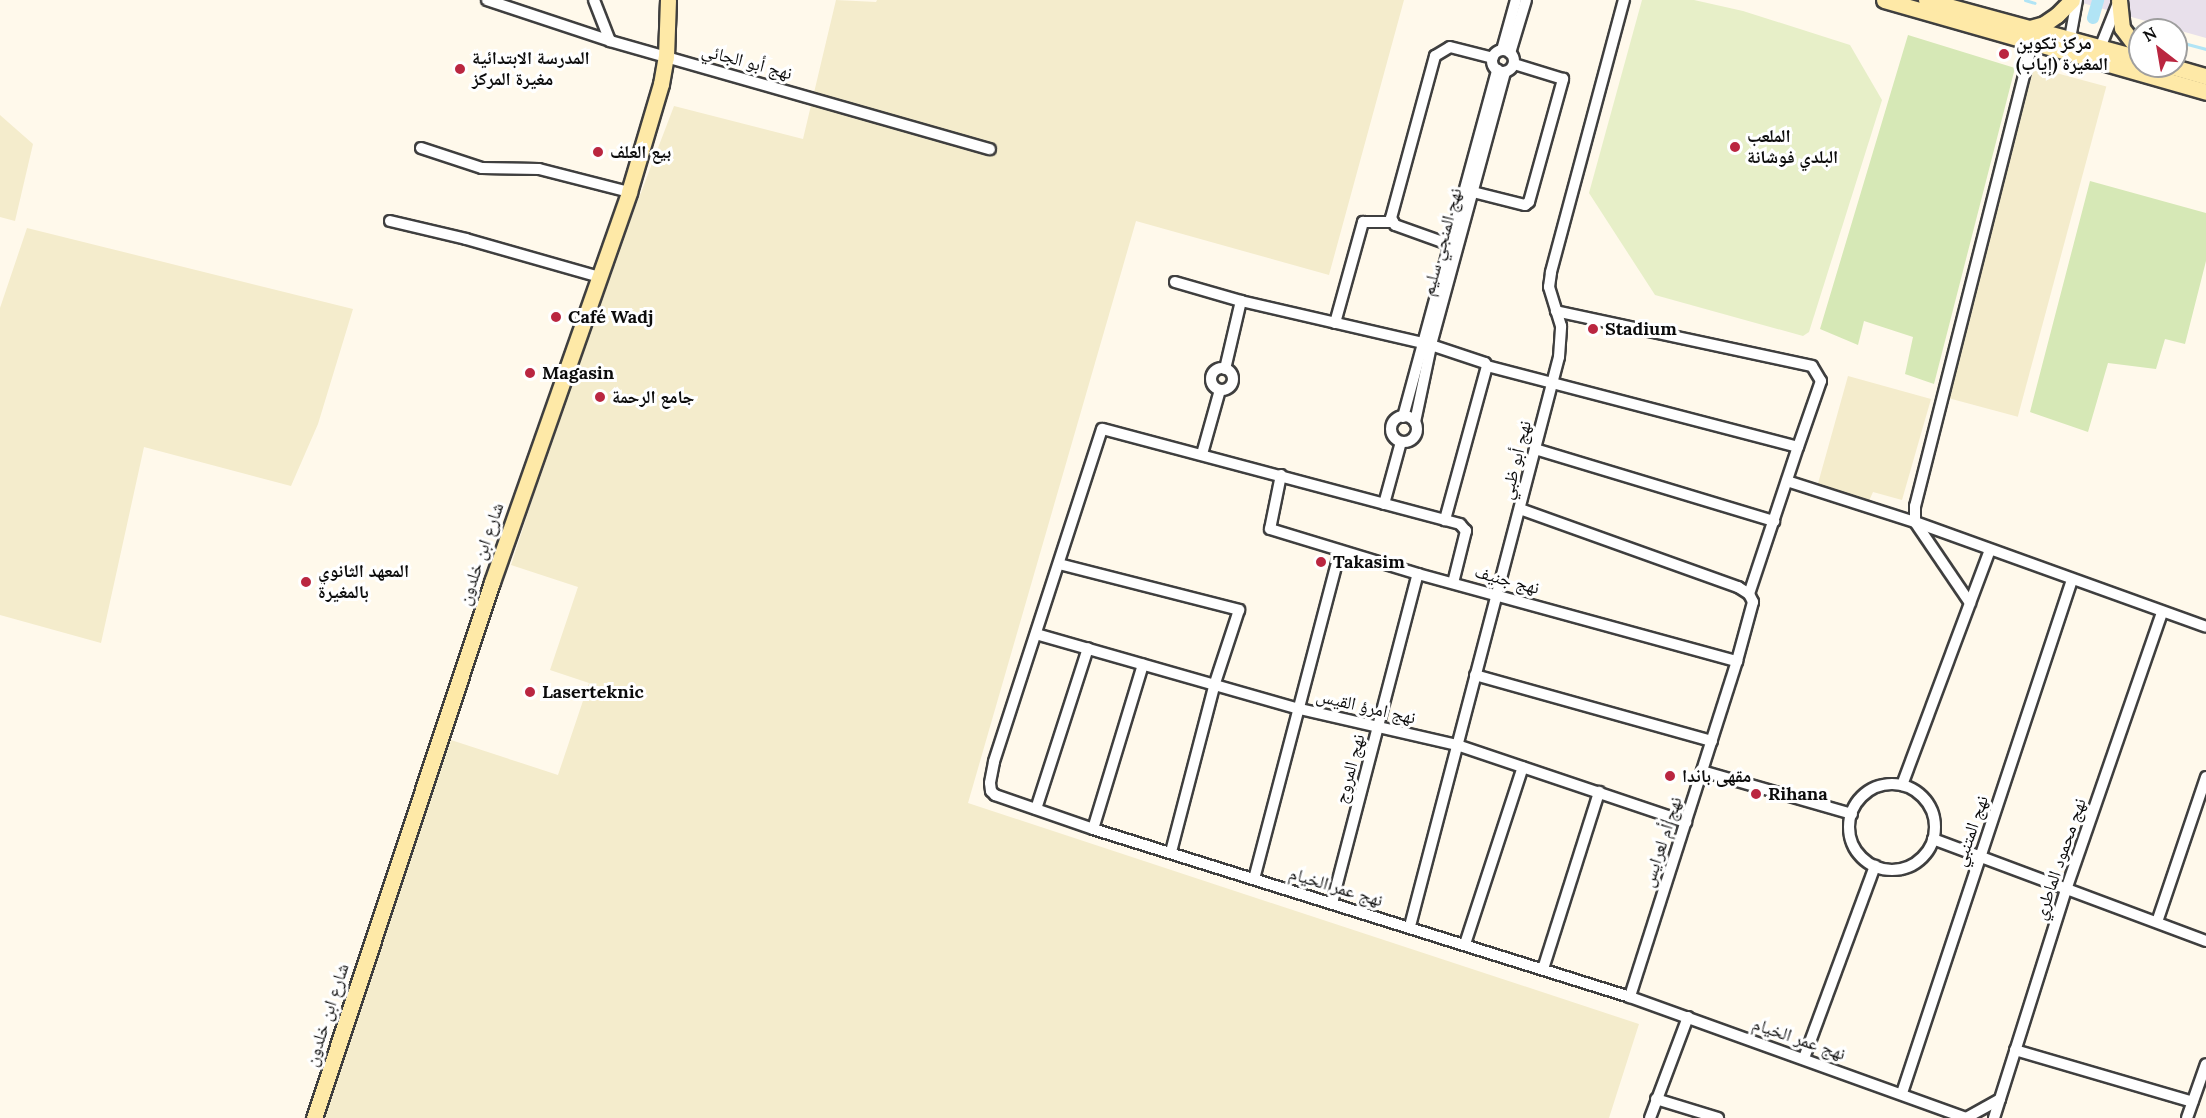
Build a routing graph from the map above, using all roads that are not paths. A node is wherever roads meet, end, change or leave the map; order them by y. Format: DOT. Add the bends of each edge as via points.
graph roads {
  1 [pos="487,0"];
  2 [pos="594,0"];
  3 [pos="668,0"];
  4 [pos="1516,0"];
  5 [pos="1526,0"];
  6 [pos="1624,0"];
  7 [pos="1884,0"];
  8 [pos="1926,0"];
  9 [pos="2072,0"];
  10 [pos="2077,0"];
  11 [pos="2119,0"];
  12 [pos="2030,28"];
  13 [pos="2128,36"];
  14 [pos="610,41"];
  15 [pos="2032,44"];
  16 [pos="2069,47"];
  17 [pos="1506,51"];
  18 [pos="2098,55"];
  19 [pos="666,57"];
  20 [pos="2128,57"];
  21 [pos="1493,58"];
  22 [pos="1514,64"];
  23 [pos="1501,71"];
  24 [pos="2188,71"];
  25 [pos="2206,76"];
  26 [pos="2206,92"];
  27 [pos="421,148"];
  28 [pos="990,149"];
  29 [pos="1468,191"];
  30 [pos="629,192"];
  31 [pos="390,220"];
  32 [pos="1393,222"];
  33 [pos="1448,244"];
  34 [pos="599,277"];
  35 [pos="1175,282"];
  36 [pos="1241,300"];
  37 [pos="1556,311"];
  38 [pos="1335,323"];
  39 [pos="1426,344"];
  40 [pos="1487,366"];
  41 [pos="1225,369"];
  42 [pos="1553,381"];
  43 [pos="1220,390"];
  44 [pos="1403,417"];
  45 [pos="1414,422"];
  46 [pos="1401,442"];
  47 [pos="1798,447"];
  48 [pos="1535,449"];
  49 [pos="1202,454"];
  50 [pos="1281,475"];
  51 [pos="1787,481"];
  52 [pos="1384,504"];
  53 [pos="1520,509"];
  54 [pos="1445,520"];
  55 [pos="1774,521"];
  56 [pos="1915,522"];
  57 [pos="1990,550"];
  58 [pos="1340,551"];
  59 [pos="1059,564"];
  60 [pos="1418,574"];
  61 [pos="2072,580"];
  62 [pos="1454,583"];
  63 [pos="1496,593"];
  64 [pos="1749,594"];
  65 [pos="1970,603"];
  66 [pos="2162,613"];
  67 [pos="2206,627"];
  68 [pos="1036,634"];
  69 [pos="1088,648"];
  70 [pos="1737,661"];
  71 [pos="1143,664"];
  72 [pos="1474,675"];
  73 [pos="1215,682"];
  74 [pos="1300,709"];
  75 [pos="1379,726"];
  76 [pos="1712,741"];
  77 [pos="1456,745"];
  78 [pos="1523,767"];
  79 [pos="1702,771"];
  80 [pos="2206,777"];
  81 [pos="1902,785"];
  82 [pos="1599,792"];
  83 [pos="1036,808"];
  84 [pos="1851,814"];
  85 [pos="1686,822"];
  86 [pos="1092,829"];
  87 [pos="1933,839"];
  88 [pos="1171,852"];
  89 [pos="1979,856"];
  90 [pos="1875,866"];
  91 [pos="1254,879"];
  92 [pos="2067,887"];
  93 [pos="1332,903"];
  94 [pos="2157,922"];
  95 [pos="1410,926"];
  96 [pos="2206,941"];
  97 [pos="1465,944"];
  98 [pos="1543,969"];
  99 [pos="1630,997"];
  100 [pos="1688,1017"];
  101 [pos="2015,1050"];
  102 [pos="1804,1058"];
  103 [pos="2206,1064"];
  104 [pos="1902,1093"];
  105 [pos="2000,1099"];
  106 [pos="1656,1100"];
  107 [pos="2193,1102"];
  108 [pos="314,1118"];
  109 [pos="1650,1118"];
  110 [pos="1718,1118"];
  111 [pos="1966,1118"];
  112 [pos="1994,1118"];
  113 [pos="2187,1118"];
  1 -- 14 [label="street, نهج أبو الجائي"];
  2 -- 14 [label="street"];
  3 -- 19 [label="street, شارع ابن خلدون"];
  4 -- 17 [label="street"];
  5 -- 17 [label="street"];
  6 -- 37 [label="street, نهج أبو ظبي" via="1551,272"];
  7 -- 15 [label="street"];
  8 -- 12 [label="street"];
  9 -- 12 [label="street" via="2044,24"];
  10 -- 16 [label="street"];
  11 -- 13 [label="street" via="2122,28"];
  11 -- 18 [label="street"];
  12 -- 16 [label="street"];
  14 -- 19 [label="street, نهج أبو الجائي"];
  15 -- 16 [label="street"];
  15 -- 56 [label="street" via="1915,506"];
  16 -- 18 [label="street"];
  17 -- 21 [label="street"];
  17 -- 22 [label="street"];
  18 -- 20 [label="street"];
  18 -- 26 [label="street"];
  19 -- 28 [label="street, نهج أبو الجائي"];
  19 -- 30 [label="street, شارع ابن خلدون"];
  21 -- 23 [label="street"];
  21 -- 32 [label="street" via="1450,47 1436,56"];
  22 -- 23 [label="street"];
  22 -- 29 [label="street" via="1563,79 1529,202 1525,205"];
  23 -- 29 [label="street, نهج المنجي سليم"];
  24 -- 25 [label="street"];
  27 -- 30 [label="street" via="482,168 539,169"];
  29 -- 33 [label="street, نهج المنجي سليم"];
  29 -- 39 [label="street, نهج المنجي سليم"];
  30 -- 34 [label="street, شارع ابن خلدون"];
  31 -- 34 [label="street"];
  32 -- 33 [label="street"];
  32 -- 38 [label="street" via="1363,222"];
  33 -- 39 [label="street, نهج المنجي سليم"];
  34 -- 108 [label="street, شارع ابن خلدون" via="495,571"];
  35 -- 36 [label="street"];
  36 -- 38 [label="street"];
  36 -- 41 [label="street"];
  37 -- 42 [label="street, نهج أبو ظبي" via="1562,337"];
  37 -- 47 [label="street, نهج أم لعرايس" via="1812,366 1821,381"];
  38 -- 39 [label="street"];
  39 -- 40 [label="street"];
  39 -- 44 [label="street, نهج المنجي سليم"];
  39 -- 45 [label="street, نهج المنجي سليم"];
  40 -- 42 [label="street"];
  40 -- 54 [label="street"];
  41 -- 43 [label="street" via="1232,374 1233,382 1228,389"];
  41 -- 43 [label="street" via="1217,370 1212,377 1213,385"];
  42 -- 47 [label="street"];
  42 -- 48 [label="street, نهج أبو ظبي"];
  43 -- 49 [label="street"];
  44 -- 45 [label="street"];
  44 -- 46 [label="street" via="1395,421 1392,429"];
  45 -- 46 [label="street" via="1414,438"];
  46 -- 52 [label="street"];
  47 -- 51 [label="street, نهج أم لعرايس"];
  48 -- 53 [label="street, نهج أبو ظبي"];
  48 -- 55 [label="street"];
  49 -- 50 [label="street"];
  49 -- 59 [label="street, نهج عمر الخيام" via="1102,429"];
  50 -- 52 [label="street"];
  50 -- 58 [label="street, نهج جنيف" via="1270,529"];
  51 -- 55 [label="street, نهج أم لعرايس"];
  51 -- 56 [label="street"];
  52 -- 54 [label="street"];
  53 -- 63 [label="street, نهج أبو ظبي"];
  53 -- 64 [label="street"];
  54 -- 62 [label="street" via="1466,528"];
  55 -- 64 [label="street, نهج أم لعرايس"];
  56 -- 57 [label="street"];
  56 -- 65 [label="street"];
  57 -- 61 [label="street"];
  57 -- 65 [label="street"];
  58 -- 60 [label="street, نهج جنيف"];
  58 -- 74 [label="street"];
  59 -- 68 [label="street, نهج عمر الخيام"];
  59 -- 73 [label="street" via="1239,610"];
  60 -- 62 [label="street, نهج جنيف"];
  60 -- 75 [label="street, نهج المروج"];
  61 -- 66 [label="street"];
  61 -- 89 [label="street, نهج المتنبي"];
  62 -- 63 [label="street, نهج جنيف"];
  63 -- 70 [label="street, نهج جنيف"];
  63 -- 72 [label="street, نهج أبو ظبي"];
  64 -- 70 [label="street, نهج أم لعرايس" via="1752,611"];
  65 -- 81 [label="street"];
  66 -- 67 [label="street"];
  66 -- 92 [label="street, نهج محمود الماطري"];
  68 -- 69 [label="street, نهج امرؤ القيس"];
  68 -- 83 [label="street, نهج عمر الخيام" via="990,783 995,795"];
  69 -- 71 [label="street, نهج امرؤ القيس"];
  69 -- 83 [label="street"];
  70 -- 76 [label="street, نهج أم لعرايس"];
  71 -- 73 [label="street, نهج امرؤ القيس"];
  71 -- 86 [label="street"];
  72 -- 76 [label="street"];
  72 -- 77 [label="street, نهج أبو ظبي"];
  73 -- 74 [label="street, نهج امرؤ القيس"];
  73 -- 88 [label="street"];
  74 -- 75 [label="street, نهج امرؤ القيس"];
  74 -- 91 [label="street"];
  75 -- 77 [label="street, نهج امرؤ القيس"];
  75 -- 93 [label="street, نهج المروج"];
  76 -- 79 [label="street, نهج أم لعرايس"];
  77 -- 78 [label="street, نهج امرؤ القيس"];
  77 -- 95 [label="street, نهج أبو ظبي"];
  78 -- 82 [label="street, نهج امرؤ القيس"];
  78 -- 97 [label="street"];
  79 -- 84 [label="street"];
  79 -- 85 [label="street, نهج أم لعرايس"];
  80 -- 94 [label="street"];
  81 -- 84 [label="street" via="1874,788 1860,799"];
  81 -- 87 [label="street" via="1918,792 1929,805 1935,821"];
  82 -- 85 [label="street, نهج امرؤ القيس"];
  82 -- 98 [label="street"];
  83 -- 86 [label="street, نهج عمر الخيام"];
  84 -- 90 [label="street" via="1850,831 1855,847"];
  85 -- 99 [label="street, نهج أم لعرايس"];
  86 -- 88 [label="street, نهج عمر الخيام"];
  87 -- 89 [label="street"];
  87 -- 90 [label="street" via="1925,854 1910,865 1893,869"];
  88 -- 91 [label="street, نهج عمر الخيام"];
  89 -- 92 [label="street"];
  89 -- 104 [label="street, نهج المتنبي"];
  90 -- 102 [label="street"];
  91 -- 93 [label="street, نهج عمر الخيام"];
  92 -- 94 [label="street"];
  92 -- 101 [label="street, نهج محمود الماطري"];
  93 -- 95 [label="street, نهج عمر الخيام"];
  94 -- 96 [label="street"];
  95 -- 97 [label="street, نهج عمر الخيام"];
  97 -- 98 [label="street, نهج عمر الخيام"];
  98 -- 99 [label="street, نهج عمر الخيام"];
  99 -- 100 [label="street, نهج عمر الخيام"];
  100 -- 102 [label="street, نهج عمر الخيام"];
  100 -- 106 [label="street"];
  101 -- 105 [label="street, نهج محمود الماطري"];
  101 -- 107 [label="street"];
  102 -- 104 [label="street, نهج عمر الخيام"];
  103 -- 107 [label="street"];
  104 -- 111 [label="street, نهج عمر الخيام"];
  105 -- 111 [label="street"];
  105 -- 112 [label="street, نهج محمود الماطري"];
  106 -- 109 [label="street"];
  106 -- 110 [label="street"];
  107 -- 113 [label="street"];
}
